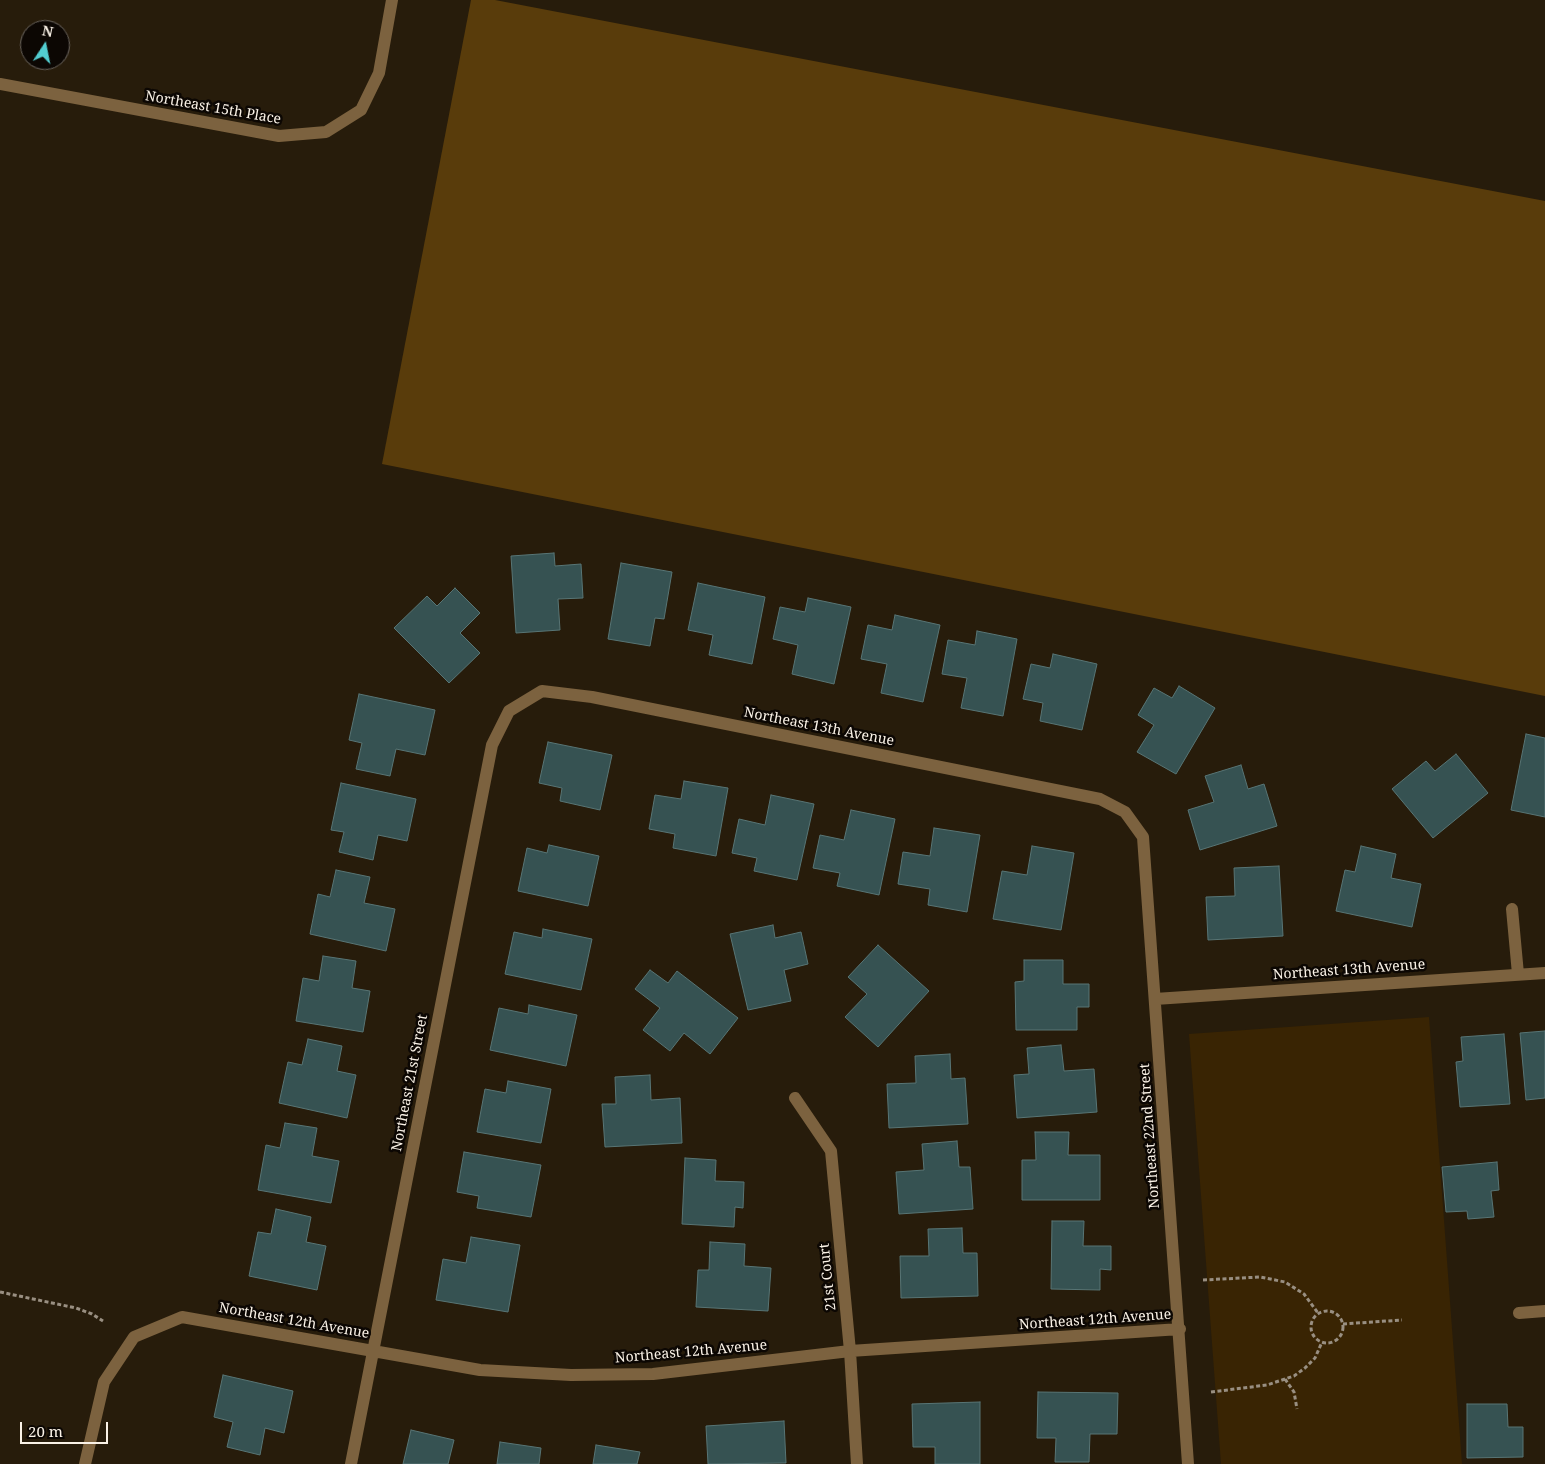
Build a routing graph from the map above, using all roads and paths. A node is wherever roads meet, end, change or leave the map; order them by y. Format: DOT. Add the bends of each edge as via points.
graph roads {
  1 [pos="392,0"];
  2 [pos="0,84"];
  3 [pos="508,712"];
  4 [pos="1125,812"];
  5 [pos="1512,909"];
  6 [pos="1545,972"];
  7 [pos="1518,974"];
  8 [pos="1155,999"];
  9 [pos="795,1098"];
  10 [pos="1203,1280"];
  11 [pos="0,1292"];
  12 [pos="1545,1311"];
  13 [pos="1318,1313"];
  14 [pos="1519,1313"];
  15 [pos="1402,1320"];
  16 [pos="103,1321"];
  17 [pos="1343,1324"];
  18 [pos="1180,1330"];
  19 [pos="1322,1342"];
  20 [pos="373,1350"];
  21 [pos="850,1351"];
  22 [pos="1285,1379"];
  23 [pos="1211,1392"];
  24 [pos="1297,1409"];
  25 [pos="86,1460"];
  26 [pos="350,1464"];
  27 [pos="857,1464"];
  28 [pos="1188,1464"];
  1 -- 2 [label="street, Northeast 15th Place" via="379,73 362,110 326,132 279,136"];
  3 -- 4 [label="street, Northeast 13th Avenue" via="542,691 592,697 1100,799"];
  3 -- 20 [label="street, Northeast 21st Street" via="492,745"];
  4 -- 8 [label="street, Northeast 22nd Street" via="1143,837"];
  5 -- 7 [label="street"];
  6 -- 7 [label="street, Northeast 13th Avenue"];
  7 -- 8 [label="street, Northeast 13th Avenue"];
  8 -- 18 [label="street, Northeast 22nd Street"];
  9 -- 21 [label="street, 21st Court" via="830,1151"];
  10 -- 13 [label="path" via="1260,1277 1285,1282 1304,1294"];
  11 -- 16 [label="path" via="76,1308"];
  12 -- 14 [label="street"];
  13 -- 17 [label="path" via="1323,1310 1333,1312"];
  13 -- 19 [label="path" via="1311,1321 1311,1331"];
  15 -- 17 [label="path"];
  17 -- 19 [label="path" via="1337,1339"];
  18 -- 21 [label="street, Northeast 12th Avenue"];
  18 -- 28 [label="street, Northeast 22nd Street"];
  19 -- 22 [label="path" via="1315,1358 1305,1368"];
  20 -- 21 [label="street, Northeast 12th Avenue" via="480,1370 571,1376 654,1374"];
  20 -- 25 [label="street, Northeast 12th Avenue" via="182,1317 134,1337 104,1382"];
  20 -- 26 [label="street, Northeast 21st Street"];
  21 -- 27 [label="street, 21st Court"];
  22 -- 23 [label="path" via="1266,1385"];
  22 -- 24 [label="path" via="1294,1392"];
}
